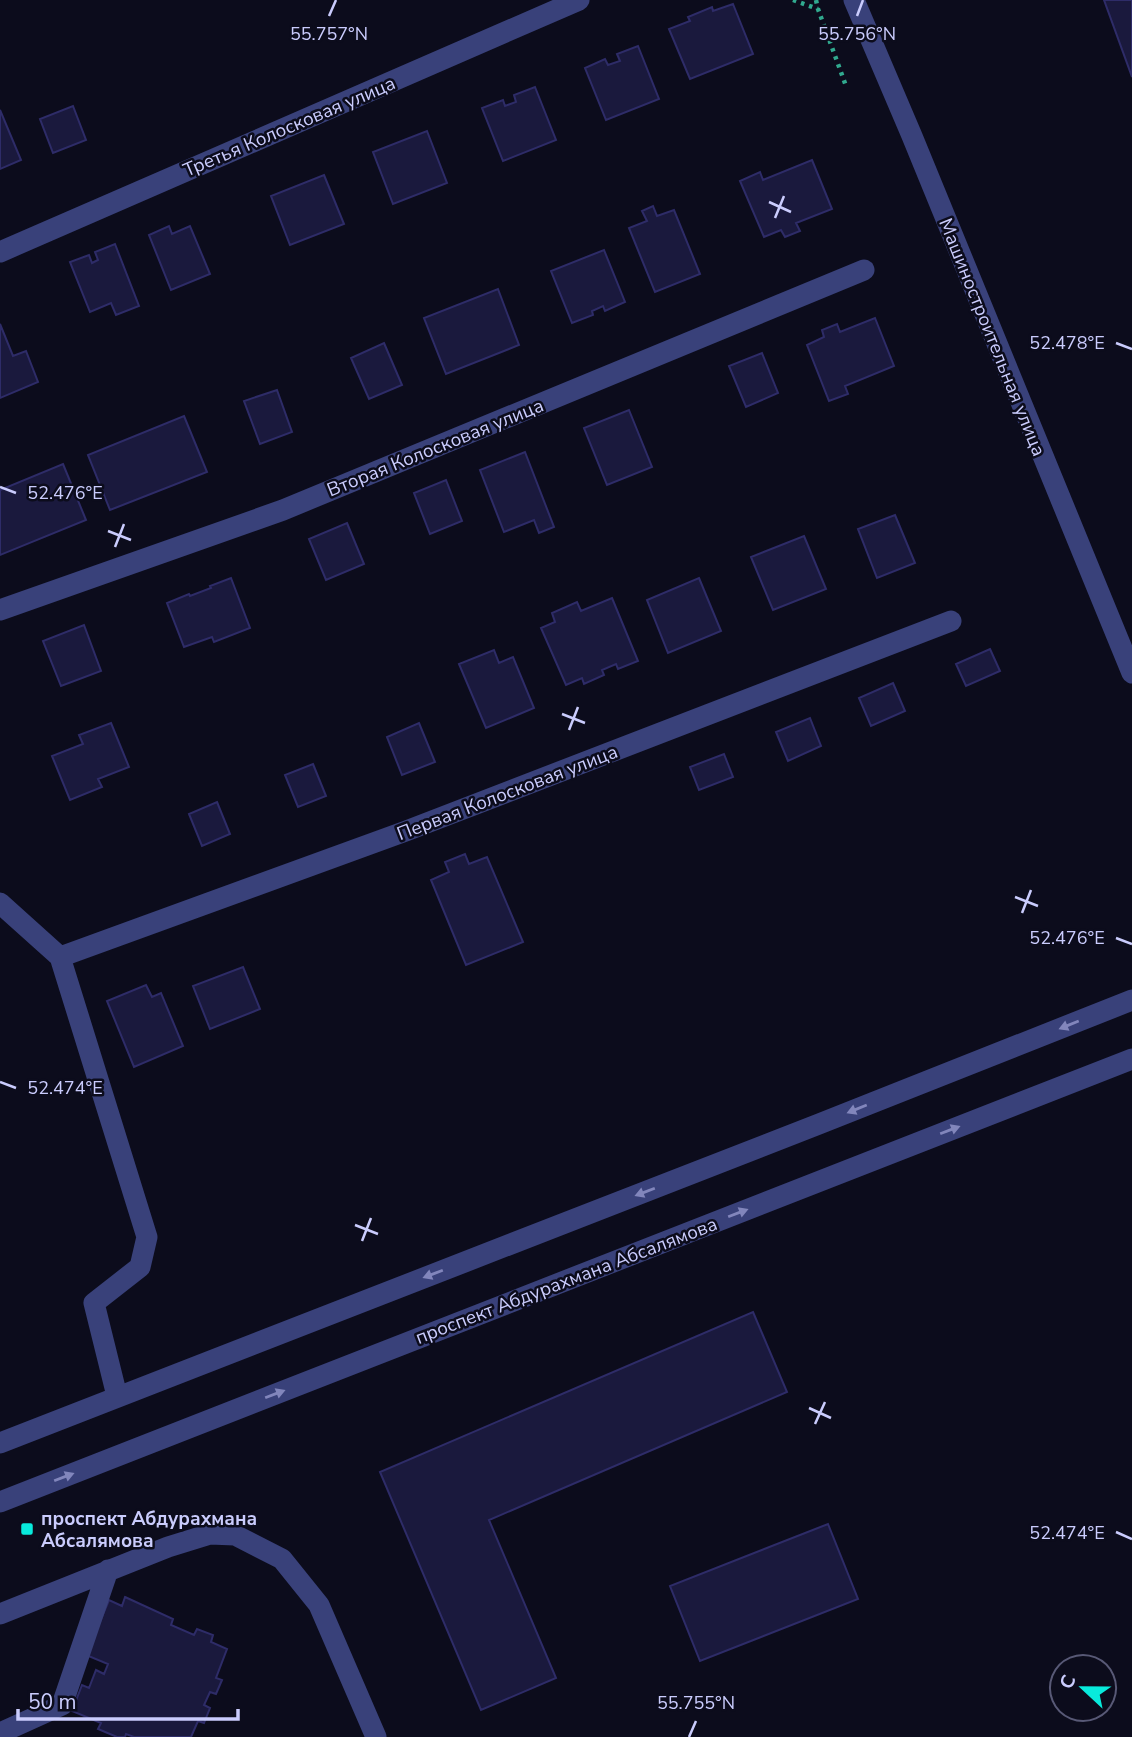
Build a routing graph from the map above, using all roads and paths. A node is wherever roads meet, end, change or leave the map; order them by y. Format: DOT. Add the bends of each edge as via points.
graph roads {
  1 [pos="579,0"];
  2 [pos="793,0"];
  3 [pos="816,0"];
  4 [pos="854,0"];
  5 [pos="818,9"];
  6 [pos="846,86"];
  7 [pos="0,252"];
  8 [pos="864,270"];
  9 [pos="0,610"];
  10 [pos="951,621"];
  11 [pos="1132,673"];
  12 [pos="0,903"];
  13 [pos="60,957"];
  14 [pos="1132,1000"];
  15 [pos="1132,1059"];
  16 [pos="117,1396"];
  17 [pos="0,1443"];
  18 [pos="0,1502"];
  19 [pos="108,1570"];
  20 [pos="0,1614"];
  21 [pos="0,1733"];
  22 [pos="376,1737"];
  1 -- 7 [label="street, Третья Колосковая улица"];
  2 -- 5 [label="path"];
  3 -- 5 [label="path"];
  4 -- 11 [label="street, Машиностроительная улица"];
  5 -- 6 [label="path"];
  8 -- 9 [label="street, Вторая Колосковая улица" via="283,510"];
  10 -- 13 [label="street, Первая Колосковая улица" via="406,831"];
  12 -- 13 [label="street"];
  13 -- 16 [label="street" via="146,1237 140,1267 94,1303"];
  14 -- 16 [label="street, one-way"];
  18 -- 15 [label="street, проспект Абдурахмана Абсалямова, one-way"];
  16 -- 17 [label="street"];
  19 -- 20 [label="street"];
  19 -- 21 [label="street" via="62,1705"];
  19 -- 22 [label="street" via="211,1534 234,1535 282,1559 319,1605"];
}
